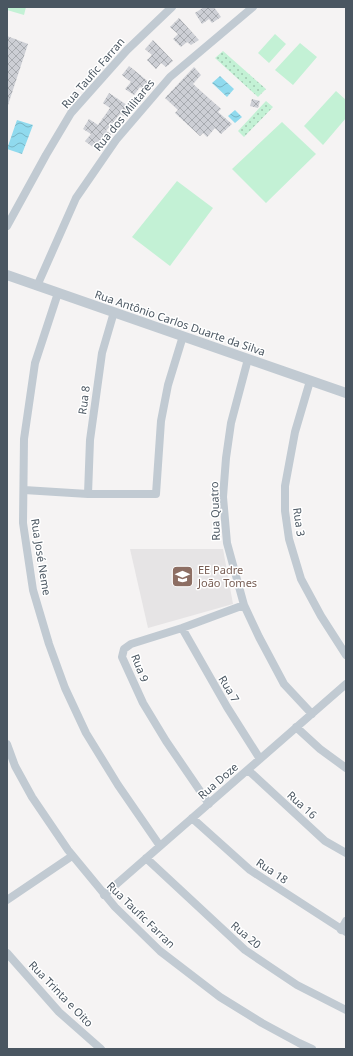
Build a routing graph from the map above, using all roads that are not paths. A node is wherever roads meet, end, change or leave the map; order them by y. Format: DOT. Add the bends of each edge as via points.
graph roads {
  1 [pos="172,7"];
  2 [pos="253,7"];
  3 [pos="7,226"];
  4 [pos="7,275"];
  5 [pos="37,286"];
  6 [pos="58,293"];
  7 [pos="114,312"];
  8 [pos="183,336"];
  9 [pos="248,359"];
  10 [pos="310,381"];
  11 [pos="346,393"];
  12 [pos="24,490"];
  13 [pos="88,494"];
  14 [pos="244,605"];
  15 [pos="182,628"];
  16 [pos="346,655"];
  17 [pos="346,685"];
  18 [pos="312,714"];
  19 [pos="296,727"];
  20 [pos="7,744"];
  21 [pos="260,759"];
  22 [pos="346,768"];
  23 [pos="248,770"];
  24 [pos="209,804"];
  25 [pos="192,818"];
  26 [pos="160,846"];
  27 [pos="346,853"];
  28 [pos="72,856"];
  29 [pos="146,858"];
  30 [pos="104,895"];
  31 [pos="7,900"];
  32 [pos="346,921"];
  33 [pos="344,931"];
  34 [pos="7,953"];
  35 [pos="346,1010"];
  36 [pos="101,1049"];
  37 [pos="312,1049"];
  1 -- 3 [label="street, Rua Taufic Farran" via="126,50 71,113"];
  2 -- 5 [label="street, Rua dos Militares" via="170,77 116,140 76,198"];
  4 -- 5 [label="street, Rua Antônio Carlos Duarte da Silva"];
  5 -- 6 [label="street, Rua Antônio Carlos Duarte da Silva"];
  6 -- 7 [label="street, Rua Antônio Carlos Duarte da Silva"];
  6 -- 12 [label="street, Rua José Neme" via="35,363 24,439"];
  7 -- 8 [label="street, Rua Antônio Carlos Duarte da Silva"];
  7 -- 13 [label="street, Rua 8" via="102,353 90,440"];
  8 -- 9 [label="street, Rua Antônio Carlos Duarte da Silva"];
  8 -- 13 [label="street" via="168,385 161,421 156,494"];
  9 -- 10 [label="street, Rua Antônio Carlos Duarte da Silva"];
  9 -- 14 [label="street, Rua Quatro" via="231,423 223,497 227,543"];
  10 -- 11 [label="street, Rua Antônio Carlos Duarte da Silva"];
  10 -- 16 [label="street, Rua 3" via="295,432 285,486 285,511 289,539 302,580"];
  12 -- 13 [label="street"];
  12 -- 26 [label="street, Rua José Neme" via="23,523 33,590 65,688 86,733"];
  14 -- 15 [label="street, Rua 9"];
  14 -- 18 [label="street, Rua Quatro" via="284,684"];
  15 -- 21 [label="street, Rua 7"];
  15 -- 24 [label="street, Rua 9" via="130,644 124,649 122,657 143,703 166,742"];
  17 -- 18 [label="street, Rua Doze"];
  18 -- 19 [label="street, Rua Doze"];
  19 -- 21 [label="street, Rua Doze"];
  19 -- 22 [label="street"];
  20 -- 28 [label="street, Rua Taufic Farran" via="15,766 32,796"];
  21 -- 23 [label="street, Rua Doze"];
  23 -- 24 [label="street, Rua Doze"];
  23 -- 27 [label="street, Rua 16" via="325,841"];
  24 -- 25 [label="street, Rua Doze"];
  25 -- 26 [label="street, Rua Doze"];
  25 -- 33 [label="street, Rua 18" via="250,870"];
  26 -- 29 [label="street, Rua Doze"];
  28 -- 30 [label="street, Rua Taufic Farran"];
  28 -- 31 [label="street"];
  29 -- 30 [label="street, Rua Doze"];
  29 -- 35 [label="street, Rua 20" via="245,950 297,985"];
  30 -- 37 [label="street, Rua Taufic Farran" via="160,951 220,997 262,1024"];
  32 -- 33 [label="street"];
  34 -- 36 [label="street, Rua Trinta e Oito" via="59,1012"];
}
